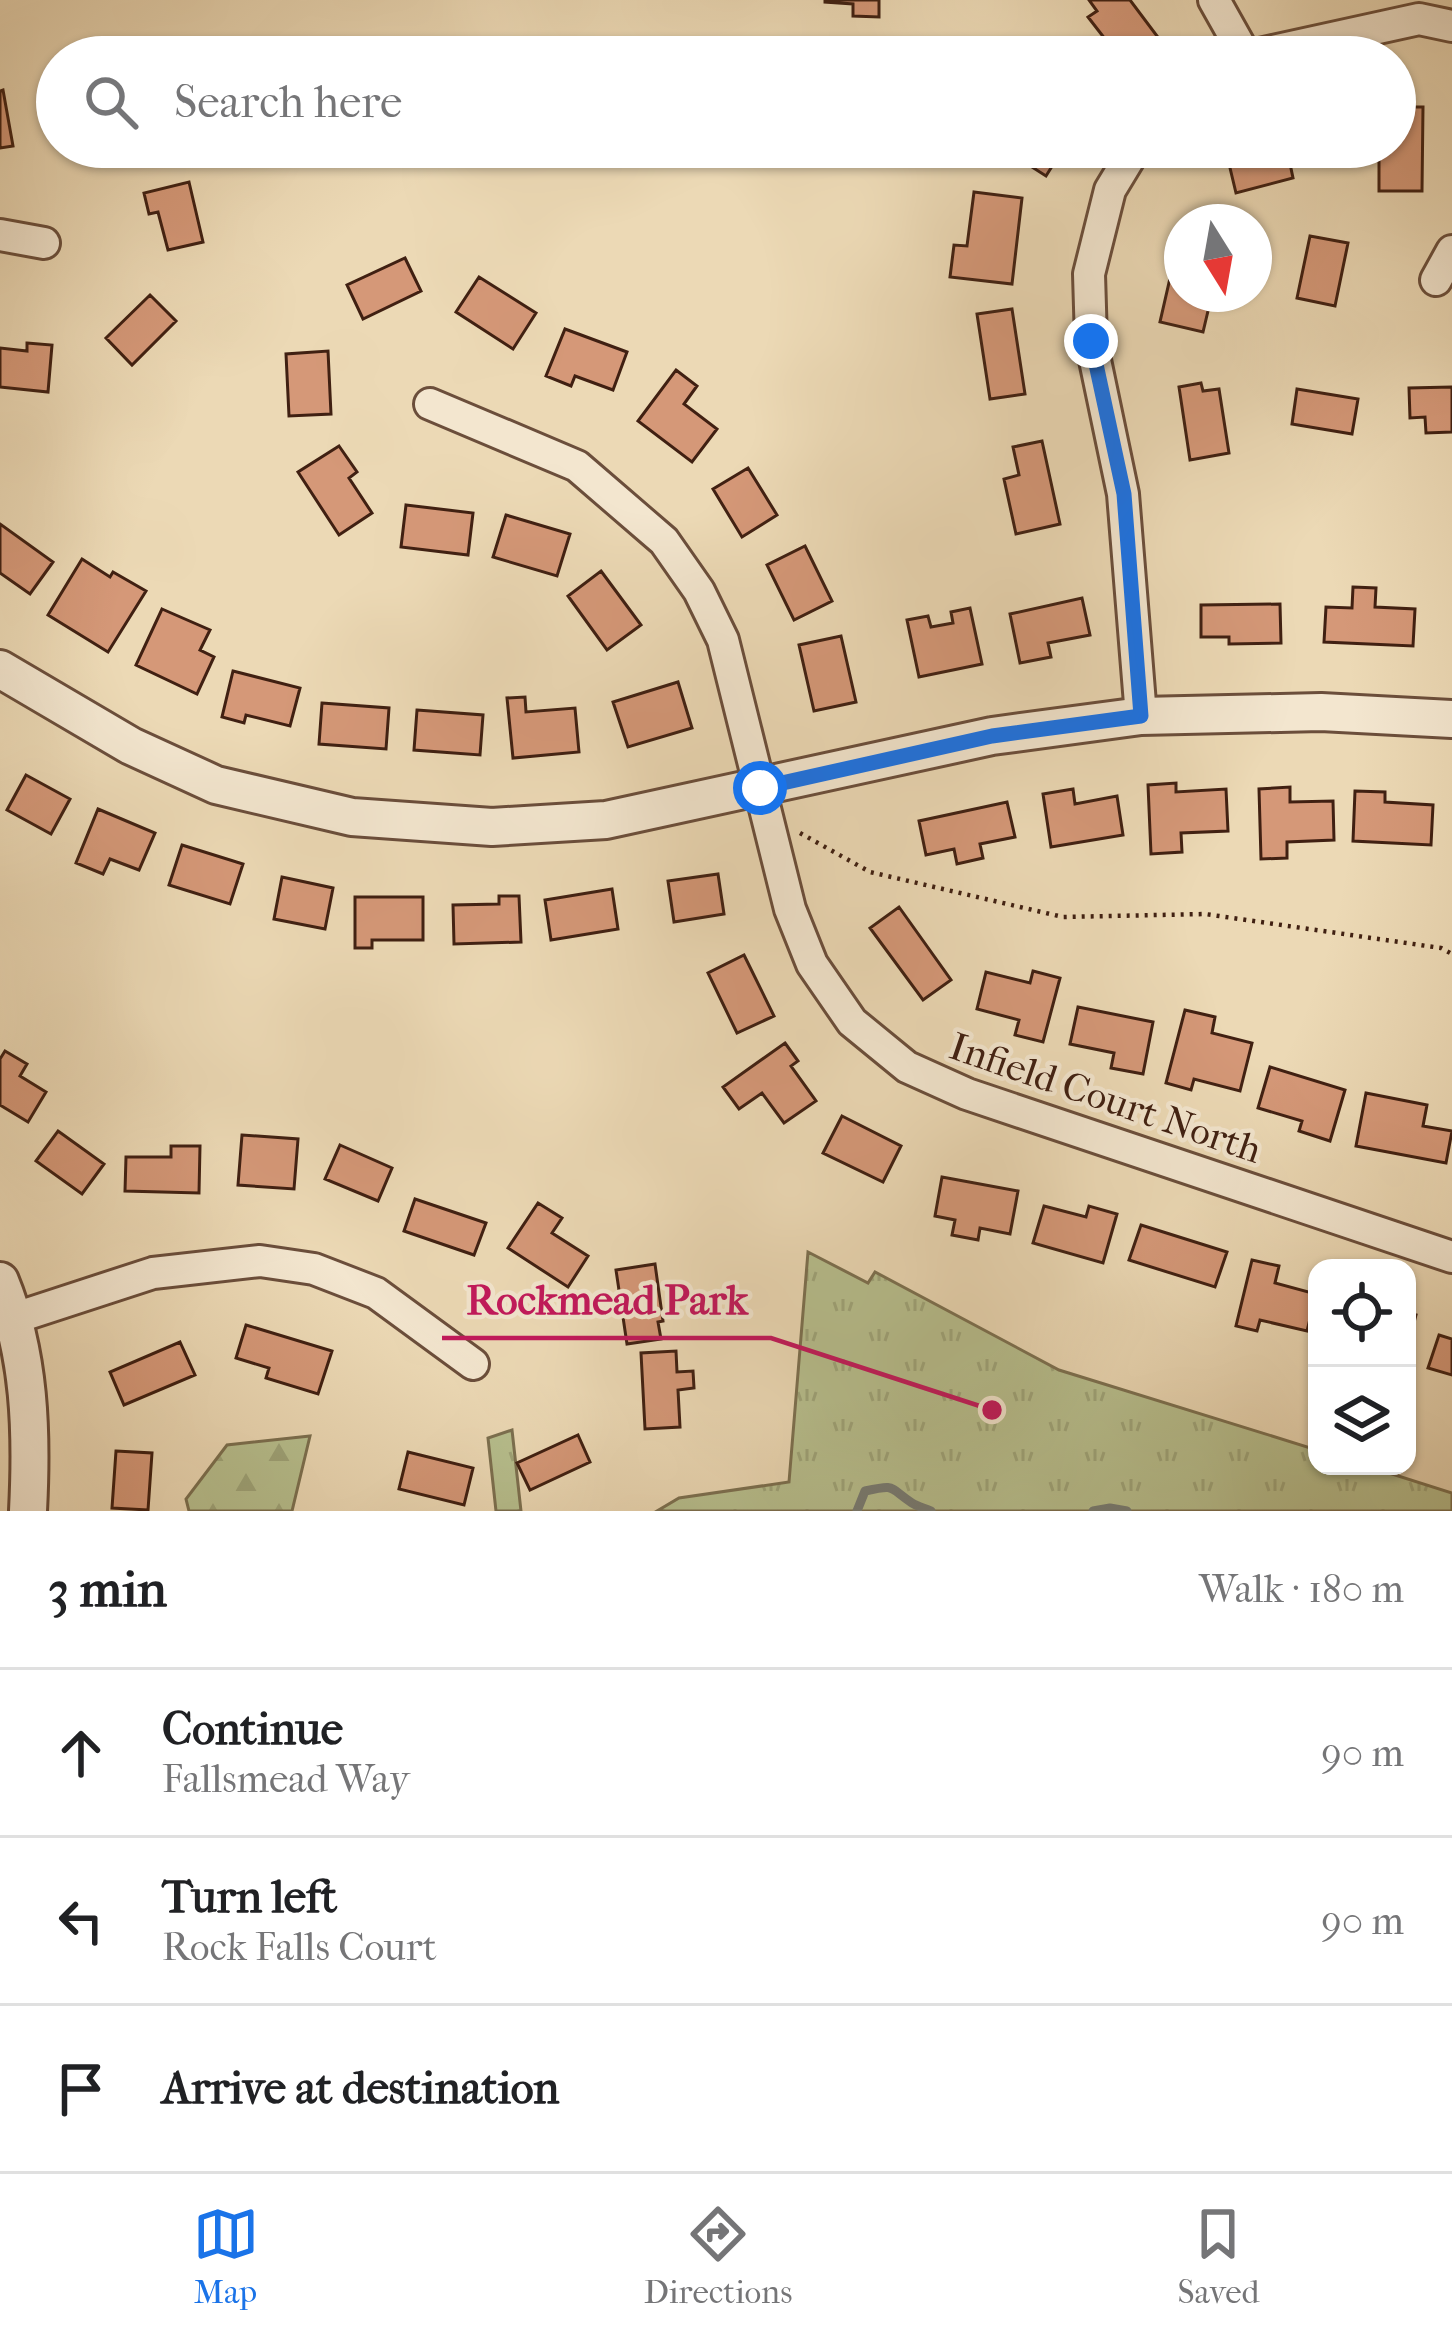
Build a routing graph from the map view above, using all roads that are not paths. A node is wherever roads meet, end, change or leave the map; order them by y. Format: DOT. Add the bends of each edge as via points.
graph roads {
  1 [pos="1214,0"];
  2 [pos="1452,26"];
  3 [pos="1234,36"];
  4 [pos="1342,36"];
  5 [pos="1123,168"];
  6 [pos="0,235"];
  7 [pos="44,243"];
  8 [pos="1452,251"];
  9 [pos="1436,280"];
  10 [pos="430,404"];
  11 [pos="0,669"];
  12 [pos="1141,716"];
  13 [pos="1452,719"];
  14 [pos="760,788"];
  15 [pos="1452,1257"];
  16 [pos="0,1281"];
  17 [pos="15,1318"];
  18 [pos="473,1364"];
  19 [pos="28,1511"];
  1 -- 3 [label="street"];
  2 -- 4 [label="street" via="1420,19"];
  5 -- 12 [label="street" via="1089,274 1091,341 1124,494"];
  6 -- 7 [label="street"];
  8 -- 9 [label="street"];
  10 -- 14 [label="street, Infield Court North" via="577,466 664,541 724,640"];
  11 -- 14 [label="street" via="216,785 352,817 492,827 606,820"];
  12 -- 13 [label="street"];
  12 -- 14 [label="street" via="992,736"];
  14 -- 15 [label="street, Infield Court North" via="812,964 852,1022 907,1067"];
  16 -- 17 [label="street"];
  17 -- 18 [label="street" via="153,1273 260,1261 314,1269 376,1293"];
  17 -- 19 [label="street" via="26,1375"];
}
